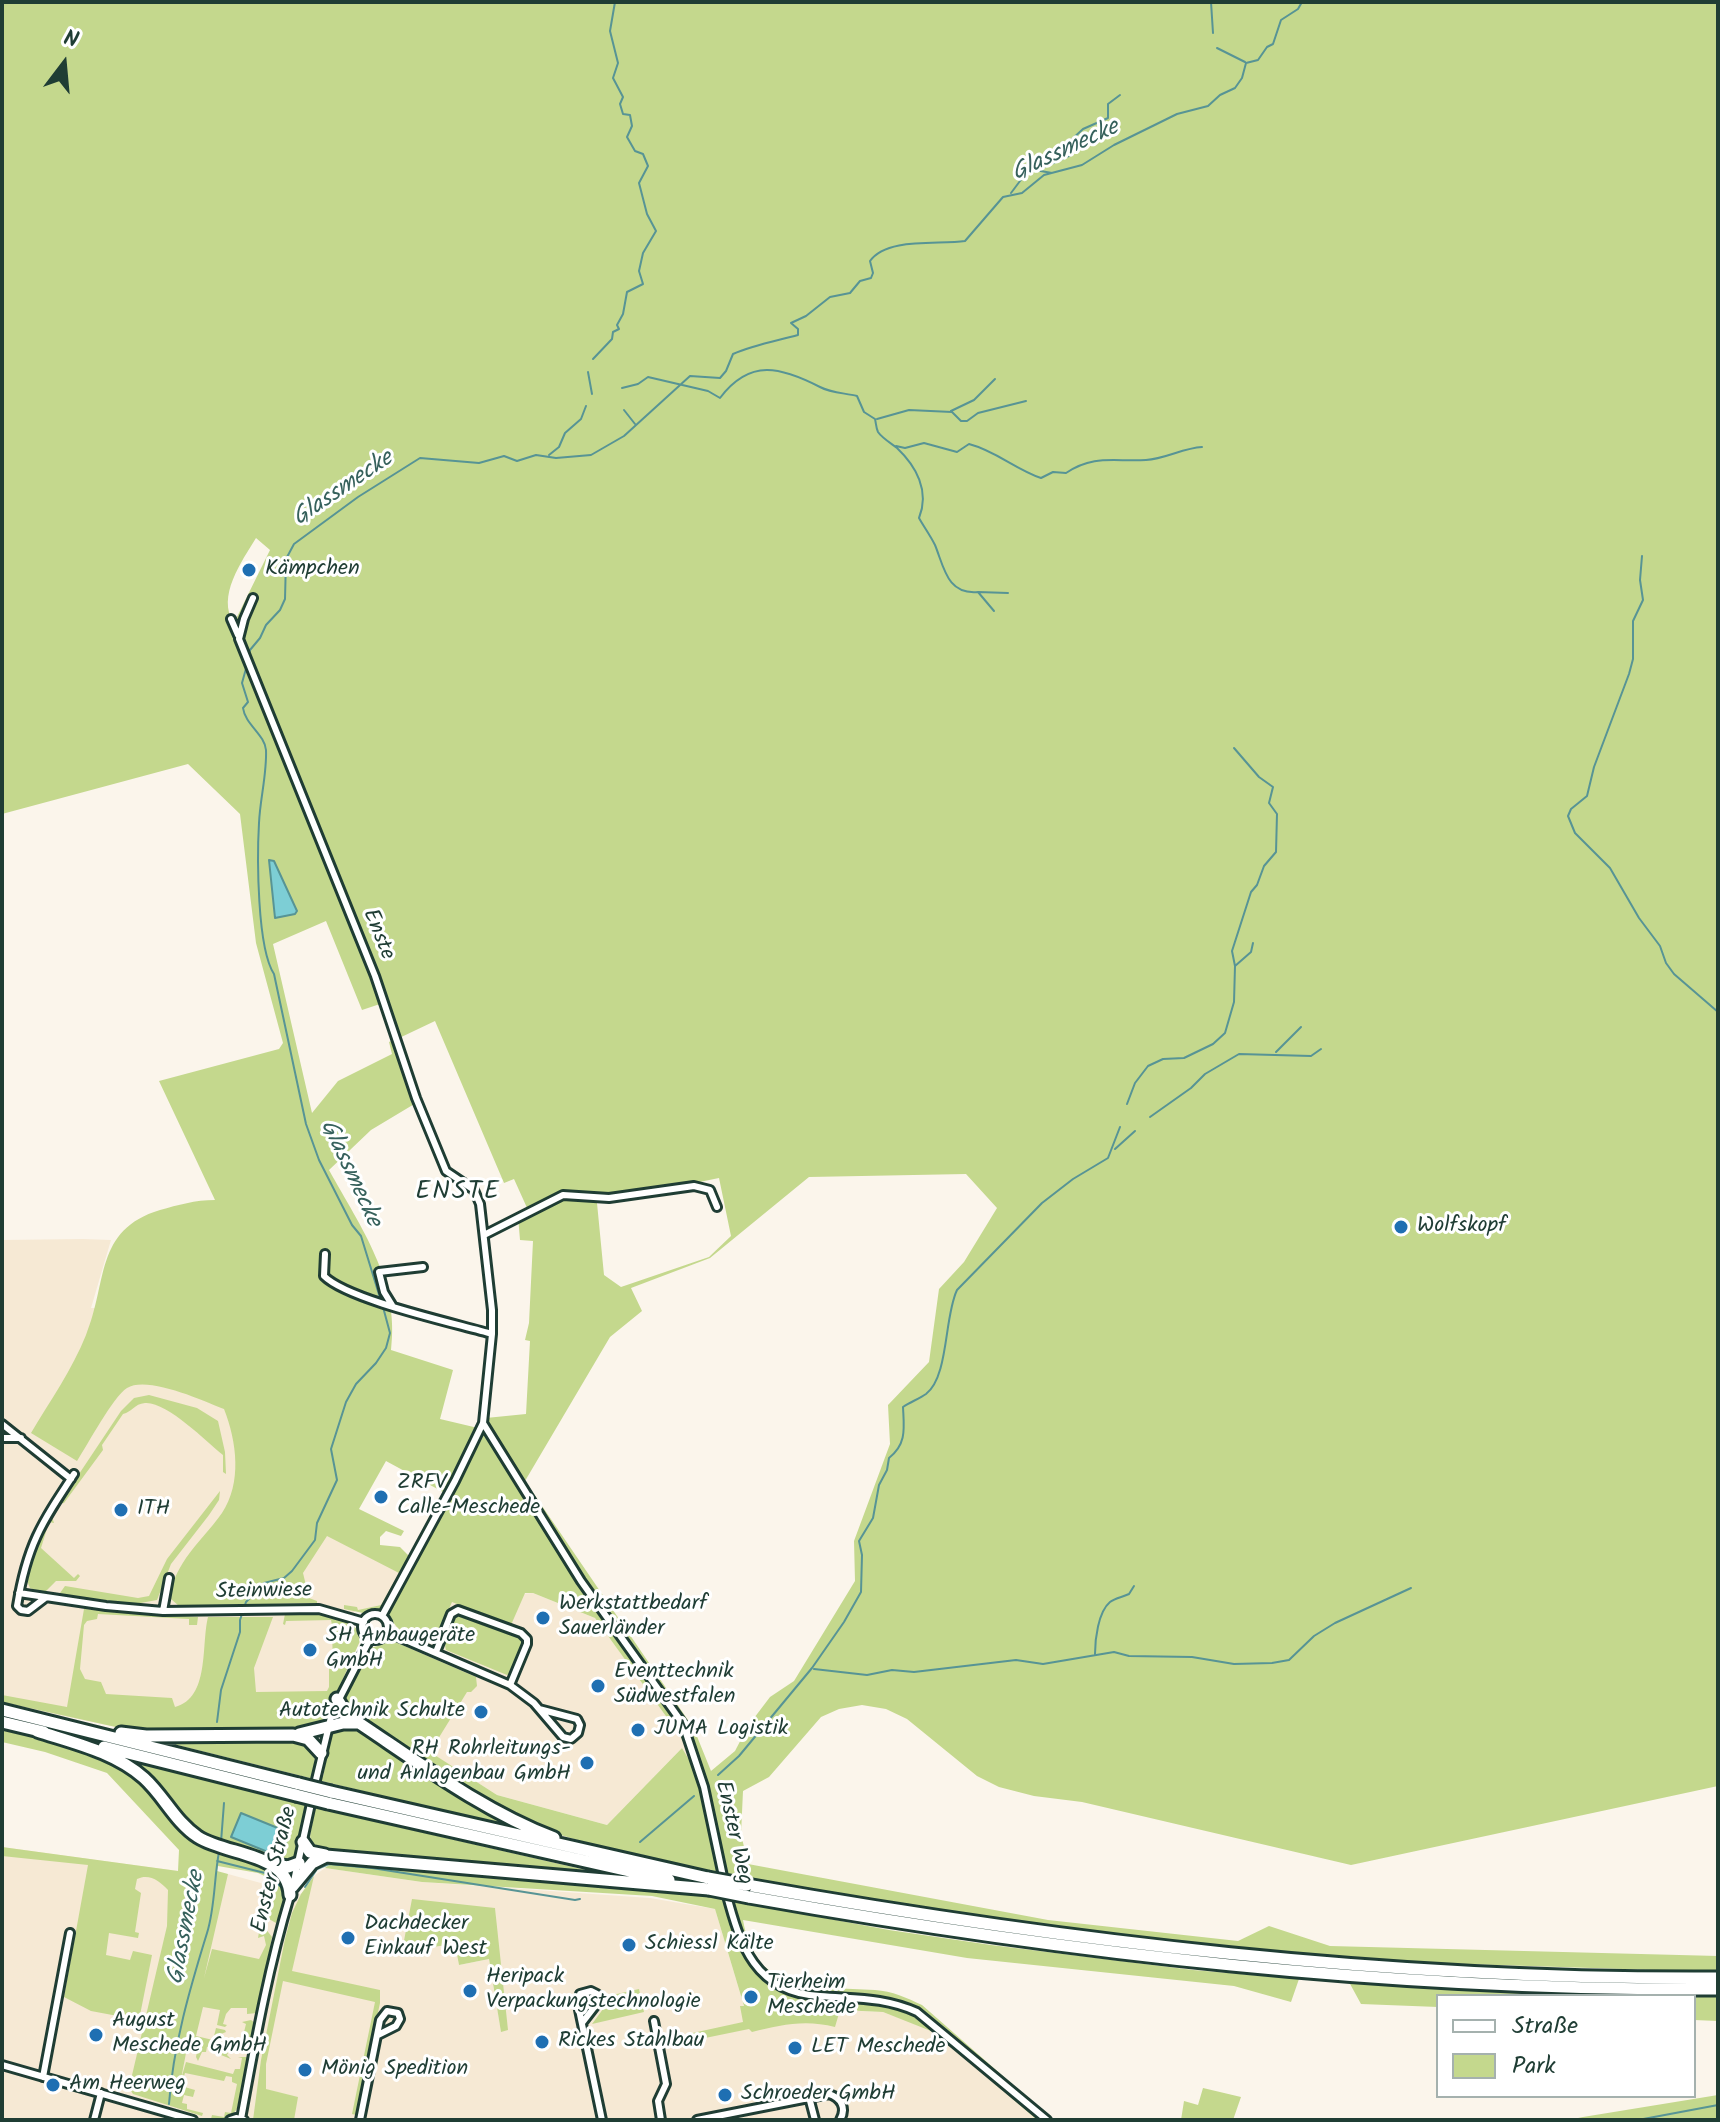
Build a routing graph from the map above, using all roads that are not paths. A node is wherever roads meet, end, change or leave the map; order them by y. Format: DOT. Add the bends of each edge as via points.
graph roads {
  1 [pos="253,598"];
  2 [pos="231,619"];
  3 [pos="239,639"];
  4 [pos="717,1207"];
  5 [pos="484,1235"];
  6 [pos="325,1254"];
  7 [pos="423,1267"];
  8 [pos="389,1304"];
  9 [pos="492,1334"];
  10 [pos="483,1423"];
  11 [pos="2,1424"];
  12 [pos="2,1438"];
  13 [pos="21,1438"];
  14 [pos="169,1578"];
  15 [pos="19,1593"];
  16 [pos="45,1598"];
  17 [pos="163,1611"];
  18 [pos="382,1616"];
  19 [pos="364,1622"];
  20 [pos="387,1632"];
  21 [pos="370,1639"];
  22 [pos="436,1652"];
  23 [pos="510,1685"];
  24 [pos="337,1699"];
  25 [pos="539,1709"];
  26 [pos="2,1710"];
  27 [pos="2,1722"];
  28 [pos="361,1724"];
  29 [pos="40,1725"];
  30 [pos="327,1728"];
  31 [pos="293,1735"];
  32 [pos="321,1753"];
  33 [pos="329,1798"];
  34 [pos="303,1842"];
  35 [pos="326,1856"];
  36 [pos="603,1856"];
  37 [pos="299,1863"];
  38 [pos="274,1865"];
  39 [pos="709,1883"];
  40 [pos="291,1891"];
  41 [pos="748,1891"];
  42 [pos="70,1933"];
  43 [pos="1718,1978"];
  44 [pos="1718,1989"];
  45 [pos="654,2021"];
  46 [pos="582,2023"];
  47 [pos="378,2035"];
  48 [pos="2,2065"];
  49 [pos="43,2077"];
  50 [pos="101,2093"];
  51 [pos="809,2097"];
  52 [pos="242,2119"];
  53 [pos="94,2120"];
  54 [pos="193,2120"];
  55 [pos="230,2120"];
  56 [pos="360,2120"];
  57 [pos="602,2120"];
  58 [pos="661,2120"];
  59 [pos="697,2120"];
  60 [pos="815,2120"];
  61 [pos="840,2120"];
  62 [pos="1047,2120"];
  1 -- 3 [label="street"];
  2 -- 3 [label="street, Enste"];
  3 -- 5 [label="street, Enste" via="375,976 443,1165 478,1196"];
  4 -- 5 [label="street" via="710,1190 694,1186 609,1198 571,1194"];
  5 -- 9 [label="street, Enste"];
  6 -- 8 [label="street" via="325,1278"];
  7 -- 8 [label="street" via="379,1272"];
  8 -- 9 [label="street"];
  9 -- 10 [label="street, Enste"];
  10 -- 18 [label="street, Enste"];
  10 -- 62 [label="street, Enster Weg" via="581,1581 683,1724 704,1787 737,1934 755,1966 792,1991 872,1998 917,2012"];
  11 -- 13 [label="street"];
  12 -- 13 [label="street"];
  13 -- 15 [label="street" via="72,1477 34,1538"];
  14 -- 17 [label="street"];
  15 -- 16 [label="street, Steinwiese"];
  15 -- 16 [label="street, Steinwiese" via="17,1606 25,1612"];
  16 -- 17 [label="street, Steinwiese"];
  17 -- 19 [label="street, Steinwiese" via="319,1609"];
  18 -- 19 [label="street" via="372,1615"];
  18 -- 20 [label="street"];
  19 -- 21 [label="street"];
  20 -- 21 [label="street"];
  20 -- 22 [label="street"];
  21 -- 24 [label="street, Enster Straße"];
  22 -- 23 [label="street"];
  22 -- 23 [label="street" via="451,1614 458,1610 521,1633 527,1644"];
  23 -- 25 [label="street"];
  24 -- 28 [label="highway"];
  24 -- 30 [label="street, Enster Straße"];
  25 -- 25 [label="street" via="566,1739 578,1733 577,1719"];
  26 -- 29 [label="highway"];
  27 -- 29 [label="highway"];
  28 -- 30 [label="highway"];
  28 -- 36 [label="highway" via="514,1821"];
  29 -- 31 [label="highway" via="146,1736"];
  29 -- 33 [label="highway, bridge"];
  29 -- 38 [label="highway" via="126,1765 186,1828 215,1845"];
  30 -- 31 [label="highway"];
  30 -- 32 [label="street, Enster Straße"];
  31 -- 32 [label="highway" via="308,1739"];
  32 -- 34 [label="street, Enster Straße"];
  33 -- 36 [label="highway"];
  33 -- 39 [label="highway"];
  34 -- 35 [label="highway" via="312,1853"];
  34 -- 37 [label="street, Enster Straße"];
  35 -- 39 [label="highway"];
  35 -- 40 [label="highway" via="312,1863"];
  36 -- 39 [label="highway"];
  37 -- 38 [label="highway"];
  37 -- 40 [label="street, Enster Straße"];
  38 -- 40 [label="highway"];
  39 -- 41 [label="highway, bridge"];
  40 -- 52 [label="street, Enster Straße" via="262,2002"];
  41 -- 43 [label="highway" via="1284,1960 1490,1974"];
  41 -- 44 [label="highway" via="892,1922 1283,1971 1490,1985"];
  42 -- 49 [label="street"];
  45 -- 58 [label="street" via="666,2084 658,2104"];
  46 -- 46 [label="street" via="579,1996 591,1991 599,2001"];
  46 -- 57 [label="street"];
  47 -- 56 [label="street"];
  48 -- 49 [label="street"];
  49 -- 50 [label="street"];
  50 -- 53 [label="street"];
  50 -- 54 [label="street"];
  51 -- 59 [label="street"];
  51 -- 60 [label="street"];
  51 -- 61 [label="street" via="837,2097 843,2108"];
  52 -- 55 [label="street"];
}
